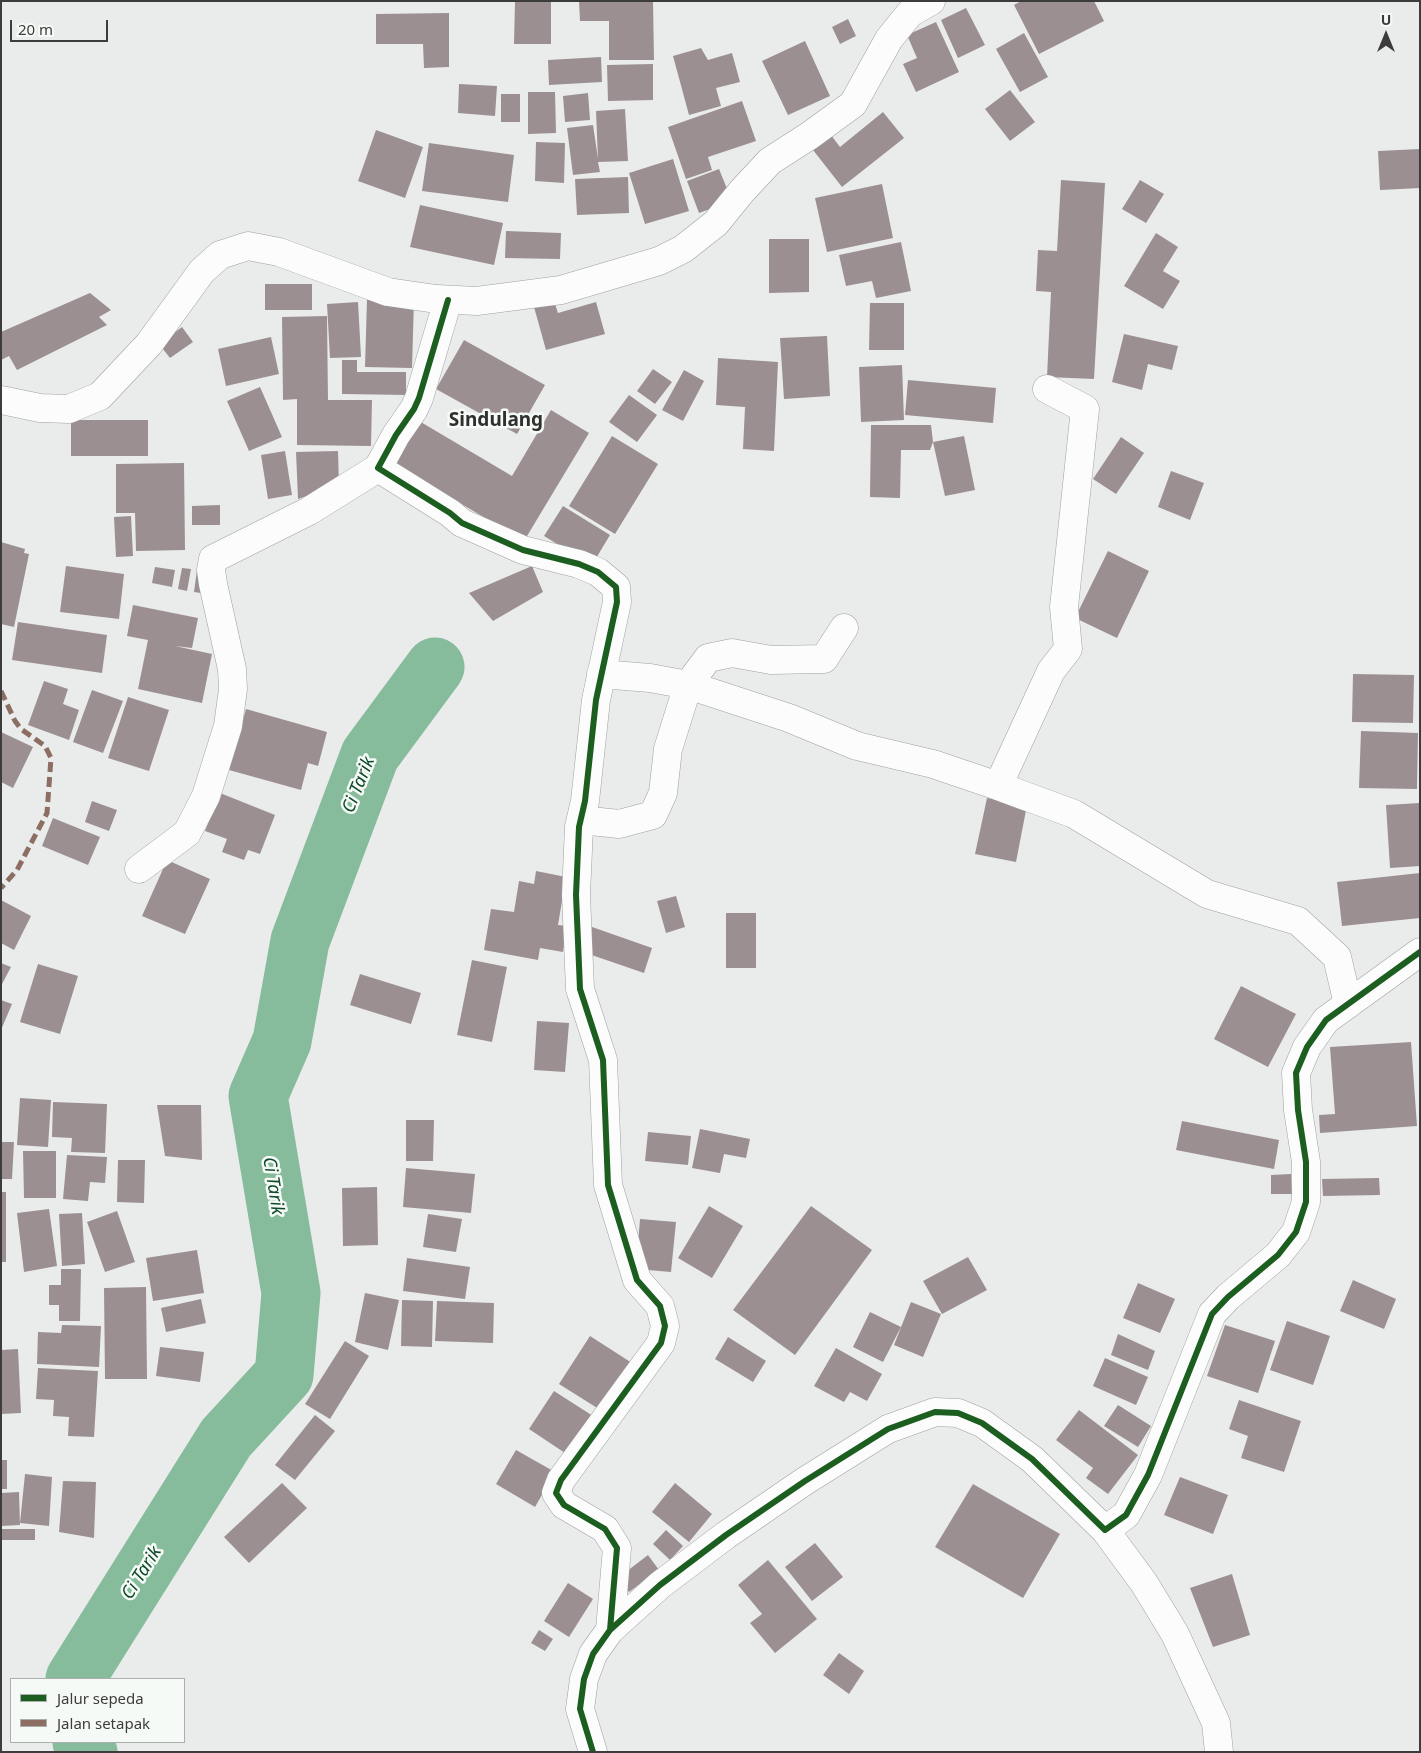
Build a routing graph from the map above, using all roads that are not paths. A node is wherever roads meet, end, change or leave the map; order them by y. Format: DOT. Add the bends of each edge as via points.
graph roads {
  1 [pos="931,1"];
  2 [pos="448,300"];
  3 [pos="1047,390"];
  4 [pos="1,400"];
  5 [pos="378,468"];
  6 [pos="844,628"];
  7 [pos="601,674"];
  8 [pos="688,685"];
  9 [pos="998,786"];
  10 [pos="581,820"];
  11 [pos="139,869"];
  12 [pos="1420,952"];
  13 [pos="1348,1004"];
  14 [pos="1105,1530"];
  15 [pos="610,1630"];
  16 [pos="593,1752"];
  17 [pos="1219,1752"];
  1 -- 2 [label="street" via="910,13 889,39 852,104 770,161 716,223 683,249 659,261 562,290 477,301"];
  2 -- 4 [label="street" via="388,292 279,252 248,246 220,255 202,271 149,344 100,396 68,409 40,408"];
  2 -- 5 [label="street" via="417,404"];
  3 -- 9 [label="street" via="1085,409 1064,607 1068,649 1051,671"];
  5 -- 7 [label="street" via="462,523 523,550 579,564 607,580 617,602"];
  5 -- 11 [label="street" via="309,512 213,559 213,584 233,679 228,726 206,796 187,833"];
  6 -- 8 [label="street" via="824,659 771,660 732,653 708,658"];
  7 -- 8 [label="street"];
  7 -- 10 [label="street"];
  8 -- 9 [label="street" via="789,718 857,746 932,764"];
  8 -- 10 [label="street" via="668,749 664,792 653,815 620,824"];
  9 -- 13 [label="street" via="1074,814 1207,894 1298,921 1337,958"];
  10 -- 15 [label="street" via="576,864 580,989 603,1060 608,1185 637,1280 660,1306 665,1326 661,1343 562,1480 556,1493 564,1504 605,1529 617,1548"];
  12 -- 13 [label="street"];
  13 -- 14 [label="street" via="1326,1020 1307,1047 1296,1073 1306,1162 1306,1202 1296,1232 1278,1255 1212,1314 1148,1475 1126,1515"];
  14 -- 15 [label="street" via="1032,1459 982,1423 958,1413 935,1412 888,1429 805,1481 660,1585"];
  14 -- 17 [label="street" via="1144,1583 1175,1634 1216,1723"];
  15 -- 16 [label="street" via="593,1654 584,1679 580,1709"];
}
